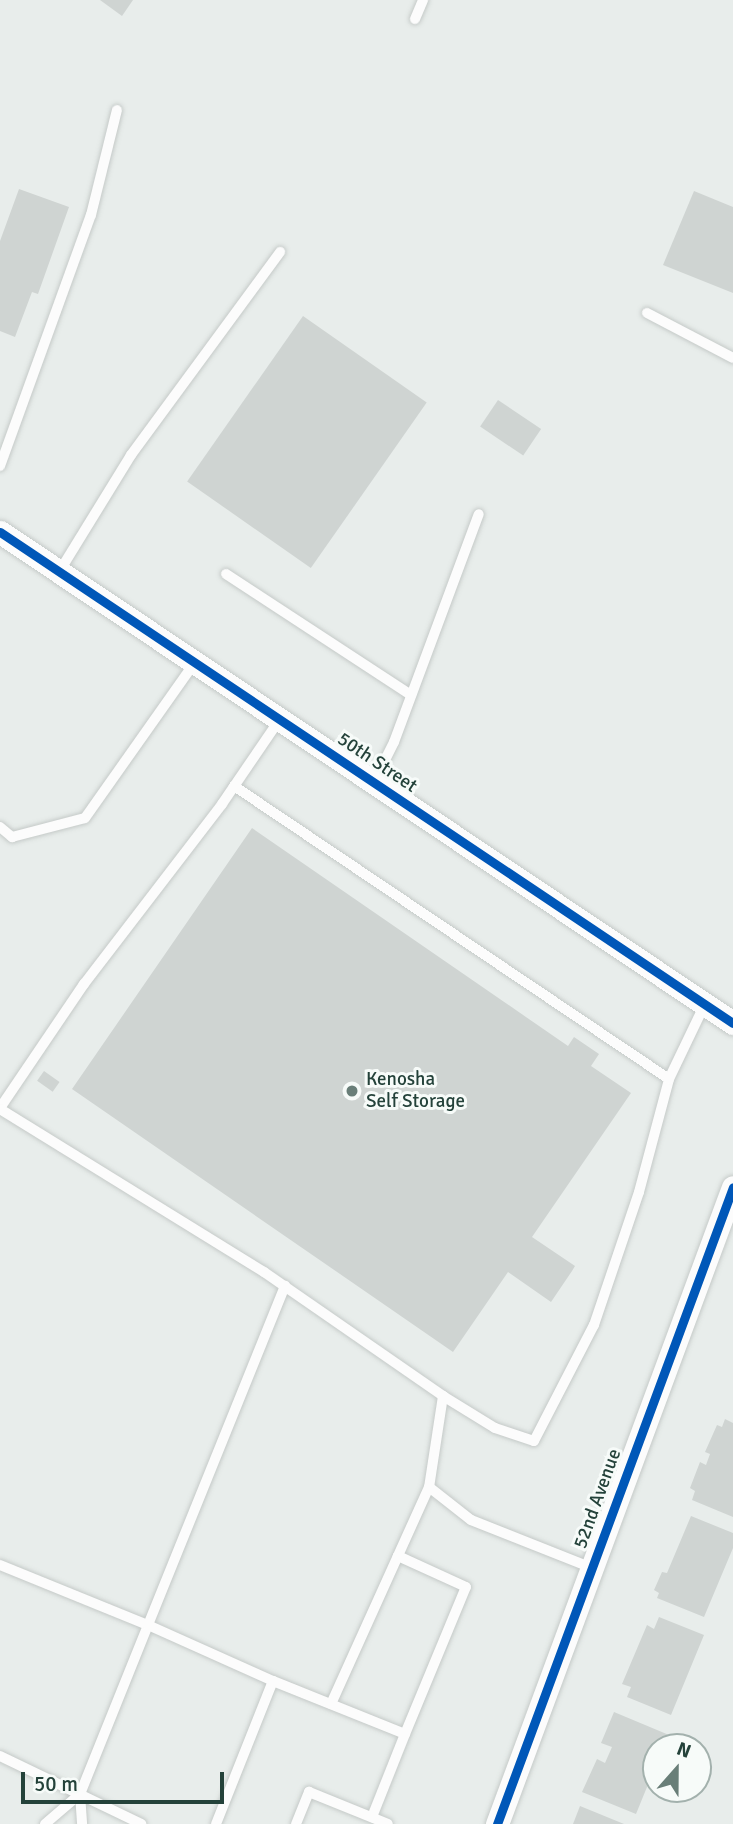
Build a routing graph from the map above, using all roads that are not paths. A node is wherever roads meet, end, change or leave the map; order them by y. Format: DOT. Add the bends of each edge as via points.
graph roads {
  1 [pos="423,0"];
  2 [pos="415,19"];
  3 [pos="117,110"];
  4 [pos="280,252"];
  5 [pos="647,313"];
  6 [pos="733,358"];
  7 [pos="0,466"];
  8 [pos="479,514"];
  9 [pos="0,532"];
  10 [pos="58,572"];
  11 [pos="226,574"];
  12 [pos="195,662"];
  13 [pos="411,695"];
  14 [pos="280,719"];
  15 [pos="374,782"];
  16 [pos="234,786"];
  17 [pos="0,827"];
  18 [pos="705,1004"];
  19 [pos="733,1023"];
  20 [pos="669,1079"];
  21 [pos="0,1109"];
  22 [pos="733,1187"];
  23 [pos="285,1286"];
  24 [pos="443,1396"];
  25 [pos="429,1487"];
  26 [pos="398,1556"];
  27 [pos="0,1565"];
  28 [pos="592,1568"];
  29 [pos="148,1625"];
  30 [pos="273,1681"];
  31 [pos="331,1704"];
  32 [pos="405,1734"];
  33 [pos="0,1756"];
  34 [pos="80,1794"];
  35 [pos="372,1818"];
  36 [pos="45,1824"];
  37 [pos="82,1824"];
  38 [pos="141,1824"];
  39 [pos="216,1824"];
  40 [pos="296,1824"];
  41 [pos="387,1824"];
  42 [pos="497,1824"];
  1 -- 2 [label="lane"];
  3 -- 7 [label="lane" via="91,215"];
  4 -- 10 [label="lane" via="131,455"];
  5 -- 6 [label="lane"];
  8 -- 13 [label="lane"];
  9 -- 10 [label="street, 50th Street"];
  10 -- 12 [label="street, 50th Street"];
  11 -- 13 [label="lane"];
  12 -- 14 [label="street, 50th Street"];
  12 -- 17 [label="lane" via="85,818 12,837"];
  13 -- 15 [label="lane"];
  14 -- 15 [label="street, 50th Street"];
  14 -- 16 [label="lane"];
  15 -- 18 [label="street, 50th Street"];
  16 -- 20 [label="lane"];
  16 -- 21 [label="lane" via="84,984"];
  18 -- 19 [label="street, 50th Street"];
  18 -- 20 [label="lane"];
  20 -- 24 [label="lane" via="639,1192 594,1325 534,1441 495,1428"];
  21 -- 23 [label="lane"];
  22 -- 28 [label="street, 52nd Avenue"];
  23 -- 24 [label="lane"];
  23 -- 29 [label="lane"];
  24 -- 25 [label="lane"];
  25 -- 26 [label="lane"];
  25 -- 28 [label="lane" via="471,1520"];
  26 -- 31 [label="lane"];
  26 -- 32 [label="lane" via="466,1587"];
  27 -- 29 [label="lane"];
  28 -- 42 [label="street, 52nd Avenue"];
  29 -- 30 [label="lane"];
  29 -- 34 [label="lane"];
  30 -- 31 [label="lane"];
  30 -- 39 [label="lane"];
  31 -- 32 [label="lane"];
  32 -- 35 [label="lane"];
  33 -- 34 [label="lane"];
  34 -- 36 [label="lane"];
  34 -- 37 [label="lane"];
  34 -- 38 [label="lane"];
  35 -- 40 [label="lane" via="309,1792"];
  35 -- 41 [label="lane"];
}
